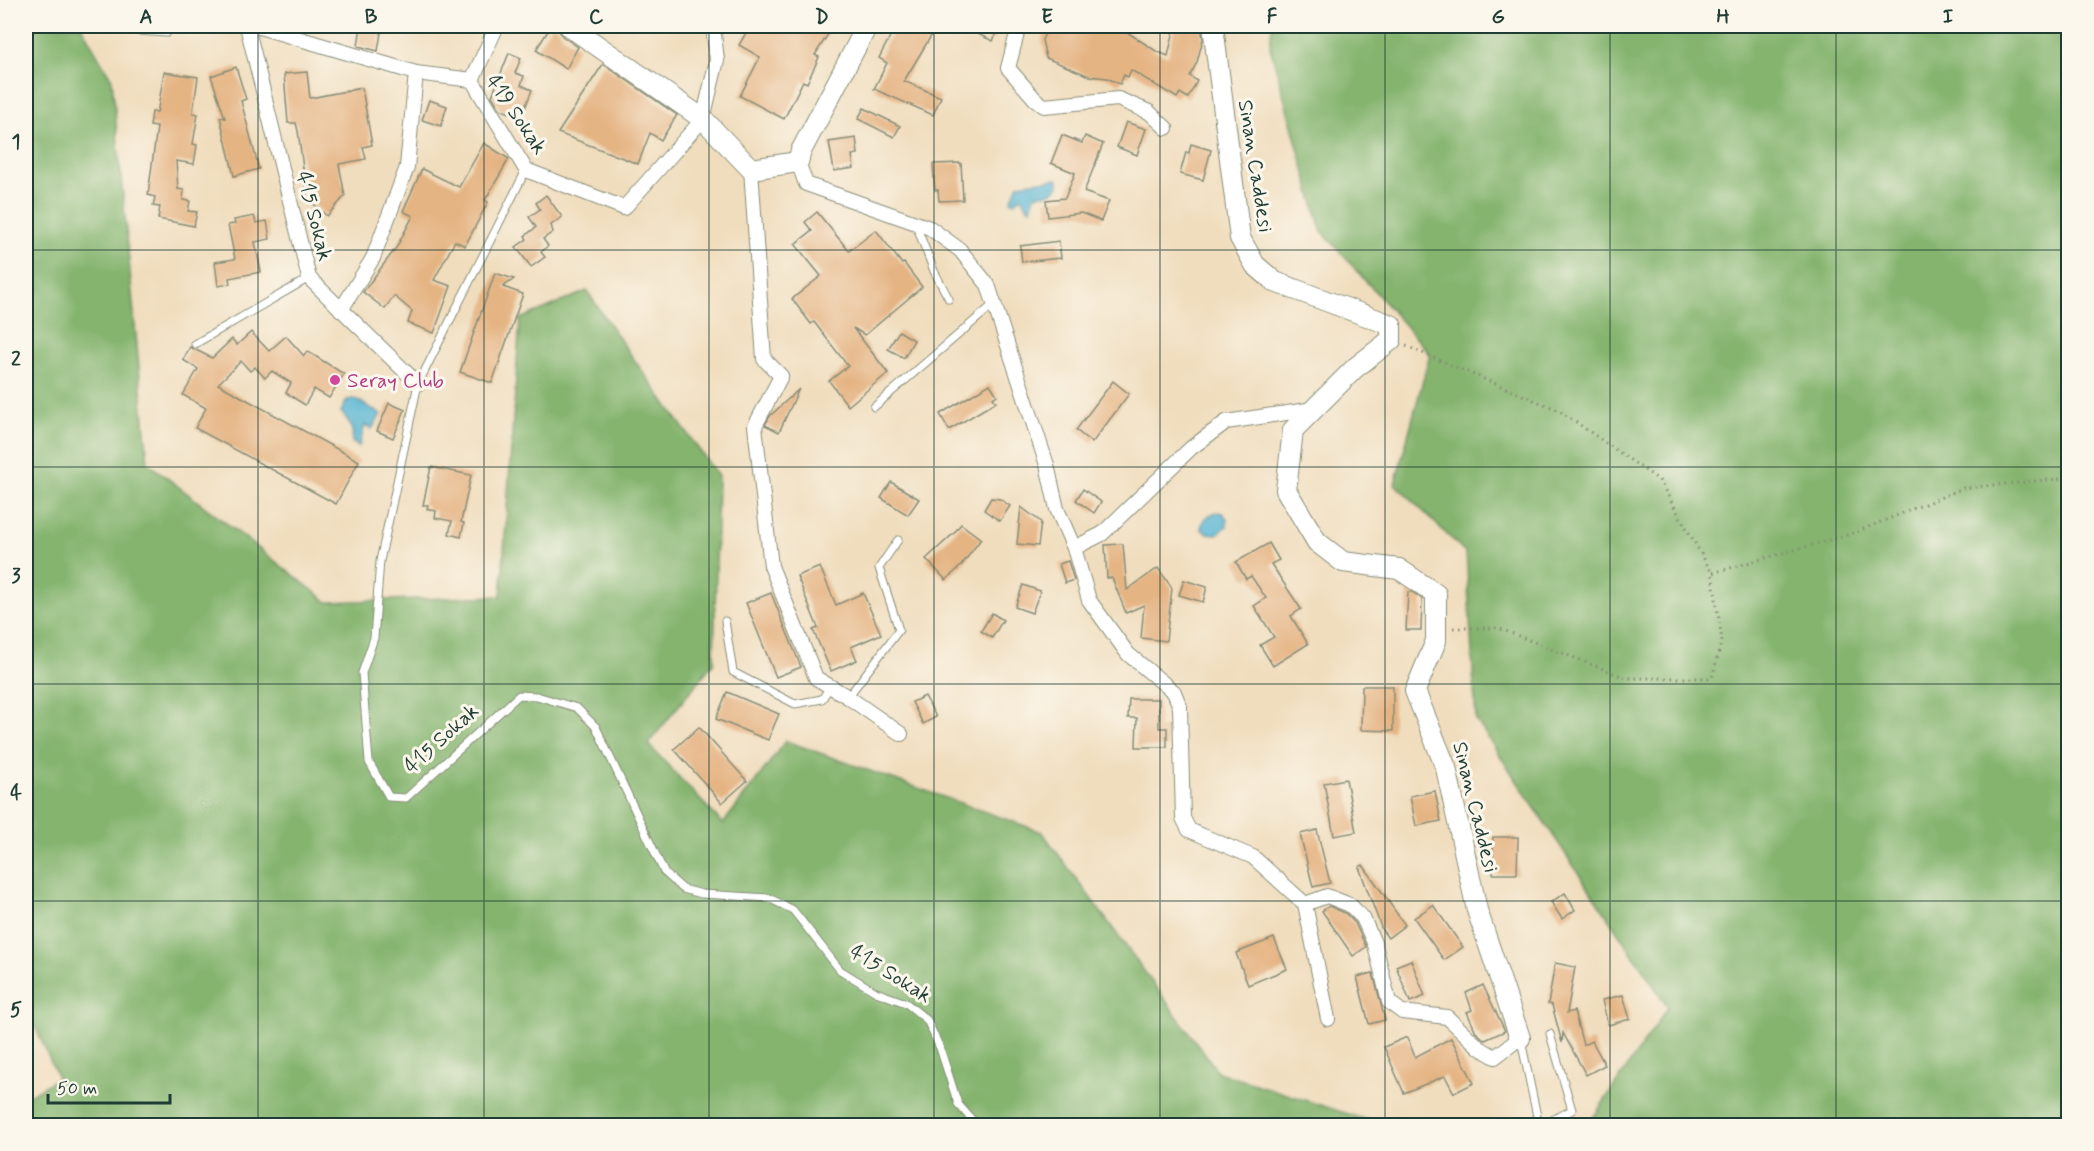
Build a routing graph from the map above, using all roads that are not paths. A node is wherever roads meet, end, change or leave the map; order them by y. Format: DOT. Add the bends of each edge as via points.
graph roads {
  1 [pos="133,26"];
  2 [pos="172,26"];
  3 [pos="247,26"];
  4 [pos="256,26"];
  5 [pos="497,26"];
  6 [pos="569,26"];
  7 [pos="713,26"];
  8 [pos="867,26"];
  9 [pos="1019,26"];
  10 [pos="1213,26"];
  11 [pos="416,73"];
  12 [pos="472,80"];
  13 [pos="703,119"];
  14 [pos="1166,129"];
  15 [pos="798,162"];
  16 [pos="751,169"];
  17 [pos="526,170"];
  18 [pos="915,223"];
  19 [pos="309,278"];
  20 [pos="949,299"];
  21 [pos="994,304"];
  22 [pos="341,310"];
  23 [pos="195,344"];
  24 [pos="418,384"];
  25 [pos="874,407"];
  26 [pos="1314,409"];
  27 [pos="898,540"];
  28 [pos="1074,548"];
  29 [pos="725,621"];
  30 [pos="830,687"];
  31 [pos="848,697"];
  32 [pos="901,734"];
  33 [pos="1305,904"];
  34 [pos="1328,1019"];
  35 [pos="1550,1034"];
  36 [pos="1520,1038"];
  37 [pos="987,1125"];
  38 [pos="1540,1125"];
  1 -- 2 [label="lane" via="138,31 167,33"];
  3 -- 19 [label="street, 415 Sokak"];
  4 -- 11 [label="street, 419 Sokak"];
  5 -- 12 [label="street"];
  6 -- 13 [label="street"];
  7 -- 13 [label="street" via="717,60"];
  8 -- 15 [label="street"];
  9 -- 14 [label="street" via="1008,68 1044,106 1118,99 1149,112"];
  10 -- 26 [label="street, Sinan Caddesi" via="1240,238 1255,265 1275,282 1391,326 1390,340"];
  11 -- 12 [label="street, 419 Sokak"];
  11 -- 22 [label="street" via="407,167 373,258"];
  12 -- 17 [label="street, 419 Sokak"];
  13 -- 16 [label="street"];
  13 -- 17 [label="street, 419 Sokak" via="624,208"];
  15 -- 16 [label="street"];
  15 -- 18 [label="street" via="806,184"];
  16 -- 30 [label="street" via="764,359 781,376 755,426 771,566 816,678"];
  17 -- 24 [label="lane"];
  18 -- 20 [label="lane"];
  18 -- 21 [label="street" via="930,228 960,250 988,285"];
  19 -- 22 [label="street, 415 Sokak"];
  19 -- 23 [label="lane"];
  21 -- 25 [label="lane"];
  21 -- 28 [label="street" via="1047,465 1057,509"];
  22 -- 24 [label="street, 415 Sokak"];
  24 -- 37 [label="lane, 415 Sokak" via="380,561 374,638 362,673 369,762 389,797 406,798 519,695 578,708 596,727 664,872 683,889 769,898 793,910 840,970 876,992 906,1003 927,1020 958,1104 974,1122"];
  26 -- 28 [label="street" via="1226,422 1191,448 1102,534"];
  26 -- 36 [label="street, Sinan Caddesi" via="1293,430 1286,490 1317,542 1343,562 1399,569 1437,594 1436,641 1415,691 1446,768 1477,910"];
  27 -- 31 [label="lane" via="879,568 899,630"];
  28 -- 33 [label="street" via="1089,600 1128,654 1174,692 1180,707 1183,818 1189,830 1253,856"];
  29 -- 30 [label="lane" via="733,672 795,704 822,699"];
  30 -- 31 [label="street"];
  31 -- 32 [label="street"];
  33 -- 34 [label="street"];
  33 -- 36 [label="street" via="1327,896 1350,905 1364,918 1389,1002 1402,1012 1447,1017 1495,1057"];
  35 -- 38 [label="lane" via="1572,1110"];
  36 -- 38 [label="lane"];
}
